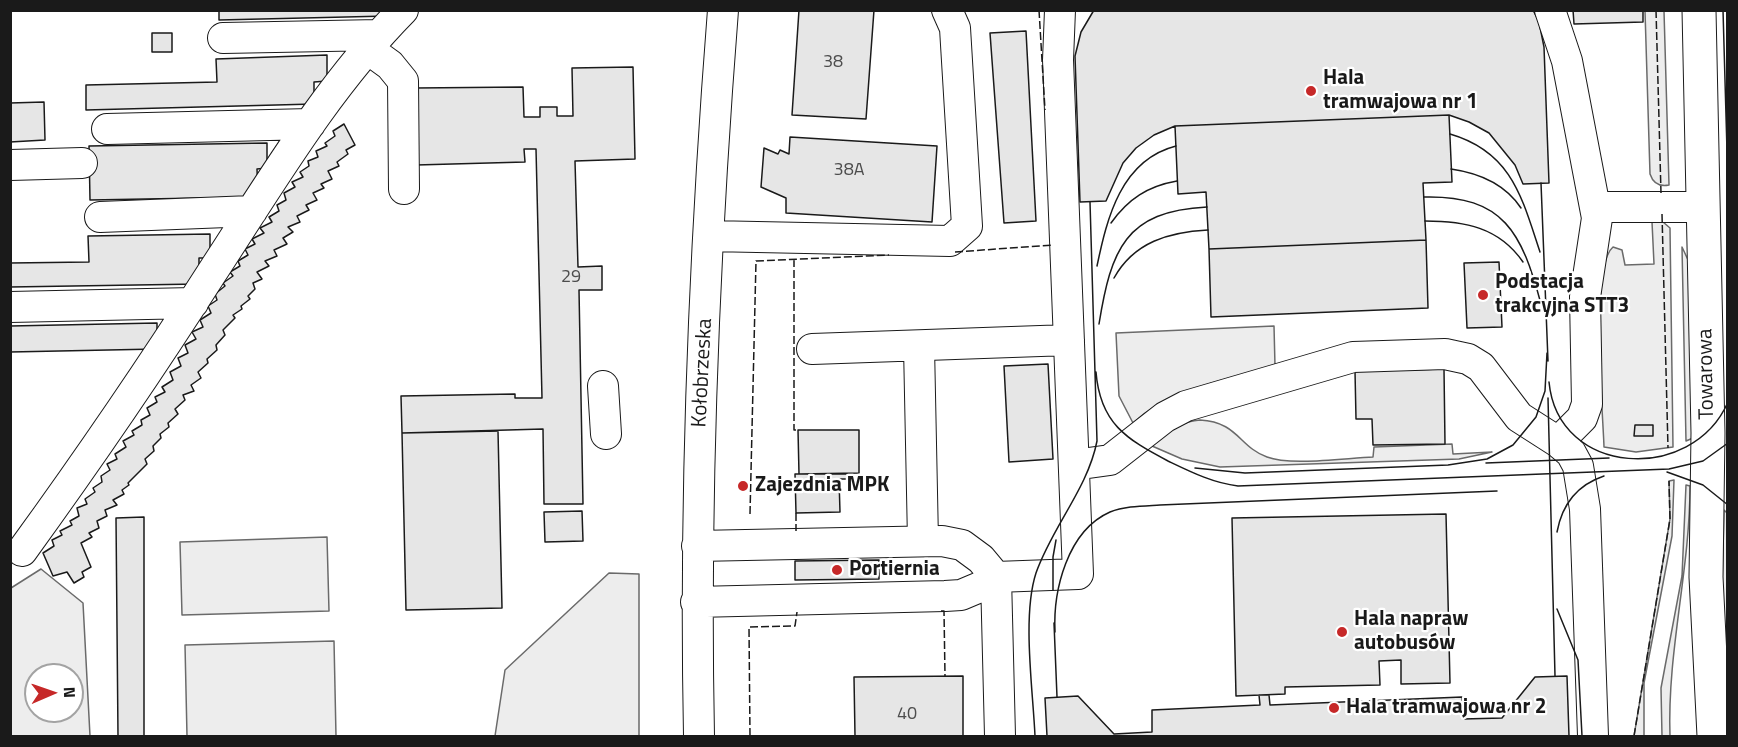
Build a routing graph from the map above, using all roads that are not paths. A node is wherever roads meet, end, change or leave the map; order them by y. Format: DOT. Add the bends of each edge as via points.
graph roads {
  1 [pos="403,10"];
  2 [pos="723,10"];
  3 [pos="947,10"];
  4 [pos="1060,10"];
  5 [pos="1550,10"];
  6 [pos="1699,10"];
  7 [pos="222,38"];
  8 [pos="373,42"];
  9 [pos="310,124"];
  10 [pos="107,129"];
  11 [pos="82,164"];
  12 [pos="10,165"];
  13 [pos="405,189"];
  14 [pos="1595,207"];
  15 [pos="1703,207"];
  16 [pos="252,211"];
  17 [pos="100,217"];
  18 [pos="709,236"];
  19 [pos="193,303"];
  20 [pos="10,306"];
  21 [pos="1069,340"];
  22 [pos="919,346"];
  23 [pos="812,349"];
  24 [pos="603,386"];
  25 [pos="606,434"];
  26 [pos="1558,442"];
  27 [pos="1074,465"];
  28 [pos="923,541"];
  29 [pos="697,546"];
  30 [pos="22,551"];
  31 [pos="996,577"];
  32 [pos="696,602"];
  33 [pos="699,736"];
  34 [pos="1000,736"];
  35 [pos="1593,736"];
  36 [pos="1714,736"];
  1 -- 8 [label="street"];
  2 -- 18 [label="street, Kołobrzeska"];
  3 -- 18 [label="street" via="955,28 967,226 950,242"];
  4 -- 21 [label="street" via="1058,60"];
  5 -- 14 [label="street" via="1567,61"];
  6 -- 15 [label="main road, Towarowa"];
  7 -- 8 [label="street"];
  8 -- 9 [label="street"];
  8 -- 13 [label="street" via="402,81"];
  9 -- 10 [label="street"];
  9 -- 16 [label="street"];
  11 -- 12 [label="street"];
  14 -- 15 [label="street"];
  14 -- 26 [label="street" via="1597,228 1585,297 1587,404 1582,418"];
  15 -- 36 [label="main road, Towarowa" via="1708,433 1706,577"];
  16 -- 17 [label="street"];
  16 -- 19 [label="street"];
  18 -- 29 [label="street, Kołobrzeska"];
  19 -- 20 [label="street"];
  19 -- 30 [label="street" via="112,426"];
  21 -- 22 [label="street"];
  21 -- 27 [label="street"];
  22 -- 23 [label="street"];
  22 -- 28 [label="street"];
  24 -- 25 [label="street"];
  26 -- 27 [label="street" via="1519,417 1487,373 1468,359 1445,354 1367,356 1339,360 1186,406 1110,460"];
  26 -- 35 [label="street" via="1575,460 1582,480"];
  27 -- 31 [label="street" via="1077,574"];
  28 -- 29 [label="street"];
  28 -- 31 [label="street" via="962,546 981,559"];
  29 -- 32 [label="street, Kołobrzeska"];
  31 -- 32 [label="street" via="961,595"];
  31 -- 34 [label="street"];
  32 -- 33 [label="street, Kołobrzeska"];
}
